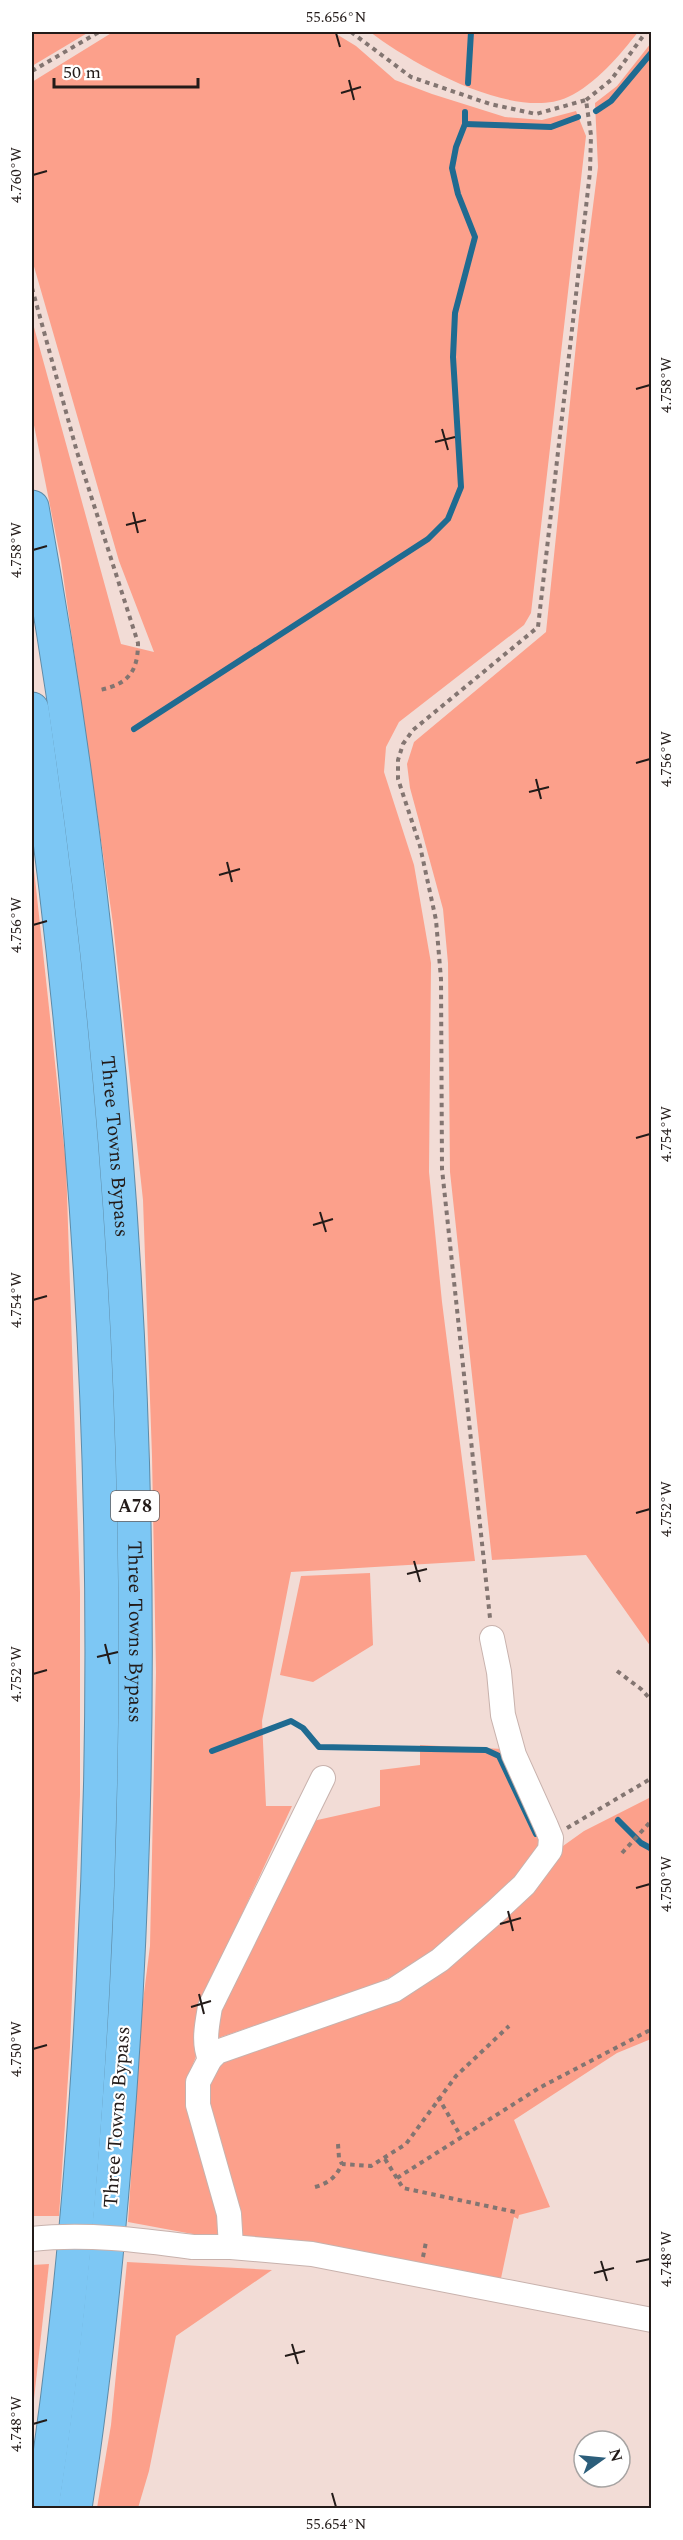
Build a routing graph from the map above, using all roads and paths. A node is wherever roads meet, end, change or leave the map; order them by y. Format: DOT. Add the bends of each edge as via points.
graph roads {
  1 [pos="99,32"];
  2 [pos="351,32"];
  3 [pos="646,32"];
  4 [pos="32,72"];
  5 [pos="586,100"];
  6 [pos="32,288"];
  7 [pos="32,507"];
  8 [pos="100,690"];
  9 [pos="32,709"];
  10 [pos="492,1638"];
  11 [pos="617,1671"];
  12 [pos="651,1701"];
  13 [pos="323,1778"];
  14 [pos="651,1778"];
  15 [pos="650,1821"];
  16 [pos="551,1838"];
  17 [pos="624,1851"];
  18 [pos="509,2026"];
  19 [pos="651,2029"];
  20 [pos="210,2059"];
  21 [pos="438,2097"];
  22 [pos="460,2135"];
  23 [pos="338,2145"];
  24 [pos="385,2159"];
  25 [pos="342,2164"];
  26 [pos="397,2178"];
  27 [pos="315,2187"];
  28 [pos="515,2212"];
  29 [pos="32,2239"];
  30 [pos="231,2247"];
  31 [pos="651,2320"];
  32 [pos="42,2508"];
  33 [pos="75,2508"];
  1 -- 4 [label="path"];
  2 -- 5 [label="path" via="411,77 490,104 536,114"];
  3 -- 5 [label="path" via="611,80"];
  5 -- 10 [label="path" via="591,135 590,172 538,627 413,730 398,760 398,779 420,846 436,920 441,979 442,1169"];
  6 -- 8 [label="path" via="77,452 138,643 138,661 132,673 122,682"];
  7 -- 33 [label="highway, Three Towns Bypass / A78" via="80,802 105,1034 127,1295 135,1516 136,1714 121,2085 105,2279"];
  9 -- 32 [label="highway, Three Towns Bypass / A78" via="73,1038 92,1295 101,1518 98,1893 88,2087 71,2282"];
  10 -- 16 [label="street" via="500,1672 503,1715 514,1755"];
  11 -- 12 [label="path"];
  13 -- 20 [label="street" via="210,2007 206,2032"];
  14 -- 16 [label="path"];
  15 -- 17 [label="path"];
  16 -- 20 [label="street" via="550,1850 524,1885 440,1960 394,1990 217,2052"];
  18 -- 21 [label="path"];
  19 -- 26 [label="path" via="539,2088"];
  20 -- 30 [label="street" via="198,2082 198,2105 229,2214"];
  21 -- 22 [label="path"];
  21 -- 24 [label="path" via="415,2133"];
  23 -- 25 [label="path"];
  24 -- 25 [label="path" via="371,2166"];
  24 -- 26 [label="path"];
  25 -- 27 [label="path" via="339,2174"];
  26 -- 28 [label="path" via="404,2188"];
  29 -- 30 [label="street, bridge" via="128,2239"];
  30 -- 31 [label="street" via="323,2256"];
}
